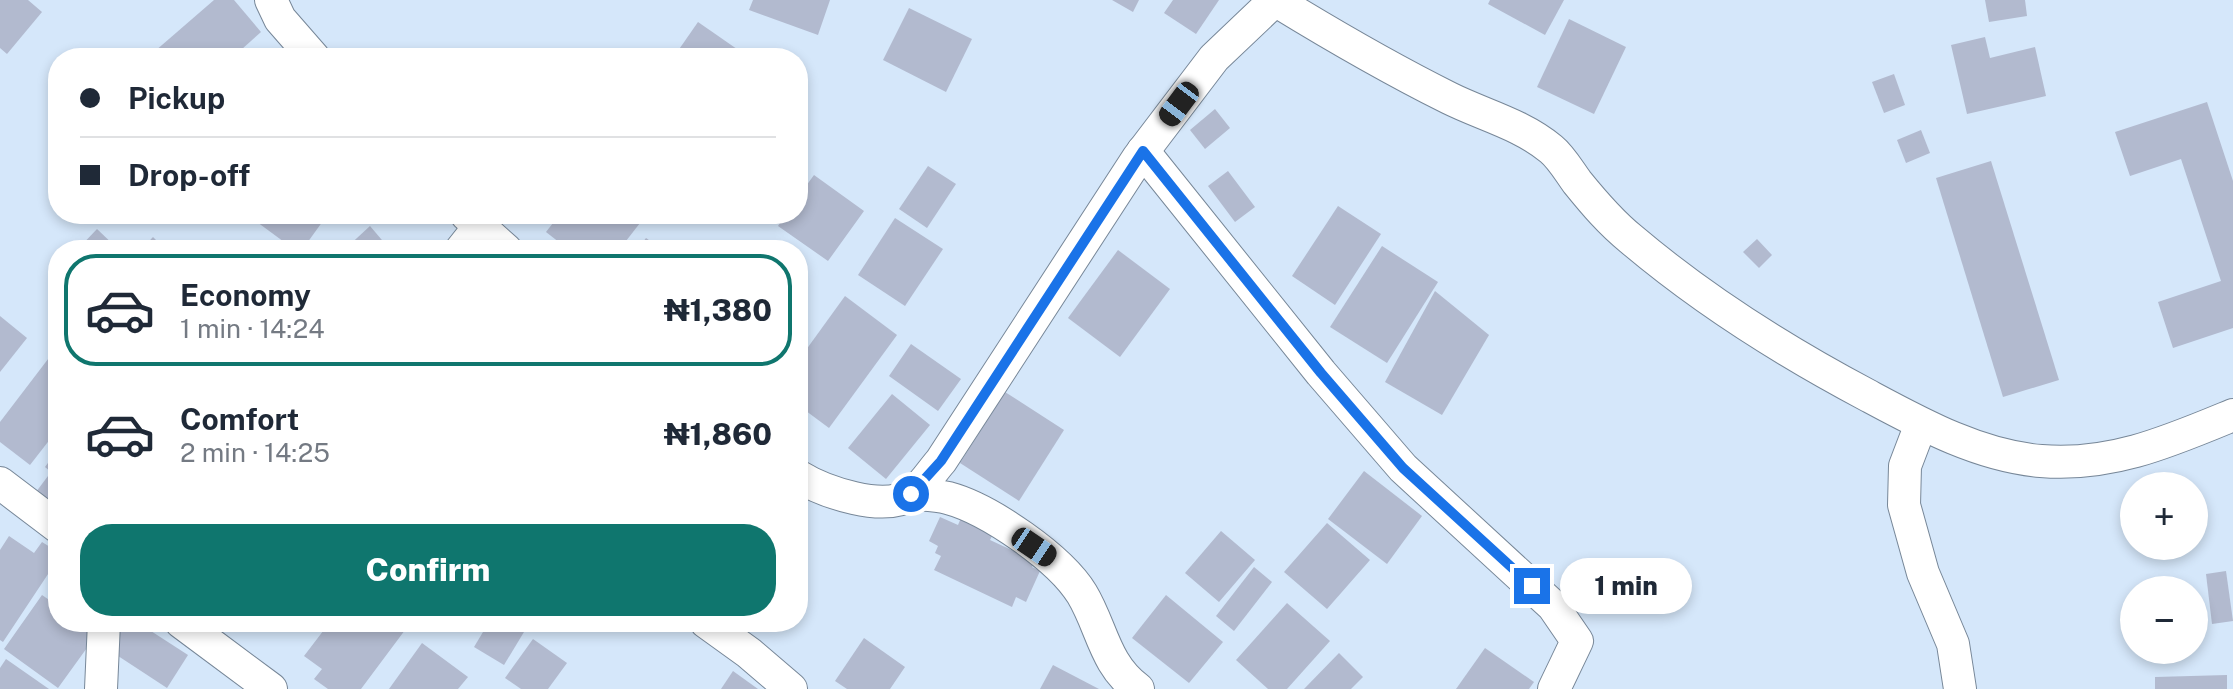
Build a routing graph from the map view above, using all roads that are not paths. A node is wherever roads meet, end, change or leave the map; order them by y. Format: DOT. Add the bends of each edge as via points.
graph roads {
  1 [pos="271,0"];
  2 [pos="1275,0"];
  3 [pos="305,48"];
  4 [pos="1143,151"];
  5 [pos="469,230"];
  6 [pos="488,240"];
  7 [pos="2233,415"];
  8 [pos="1921,424"];
  9 [pos="808,480"];
  10 [pos="0,483"];
  11 [pos="911,494"];
  12 [pos="48,519"];
  13 [pos="104,632"];
  14 [pos="196,632"];
  15 [pos="720,632"];
  16 [pos="101,689"];
  17 [pos="271,689"];
  18 [pos="791,689"];
  19 [pos="1138,689"];
  20 [pos="1554,689"];
  21 [pos="1960,689"];
  1 -- 3 [label="street"];
  2 -- 4 [label="street" via="1214,58"];
  2 -- 8 [label="street" via="1388,68 1525,130 1554,151 1602,213 1698,291 1800,359"];
  4 -- 11 [label="street" via="941,461"];
  4 -- 20 [label="street" via="1403,468 1553,606 1577,641"];
  5 -- 6 [label="street"];
  7 -- 8 [label="street" via="2146,451 2095,460 2041,461 1982,449"];
  8 -- 21 [label="street" via="1905,466 1904,505 1923,573 1953,644"];
  9 -- 11 [label="street" via="858,499 889,503"];
  10 -- 12 [label="street"];
  11 -- 19 [label="street" via="947,498 977,509 1054,560 1082,594 1102,643 1126,680"];
  13 -- 16 [label="street"];
  14 -- 17 [label="street"];
  15 -- 18 [label="street"];
}
